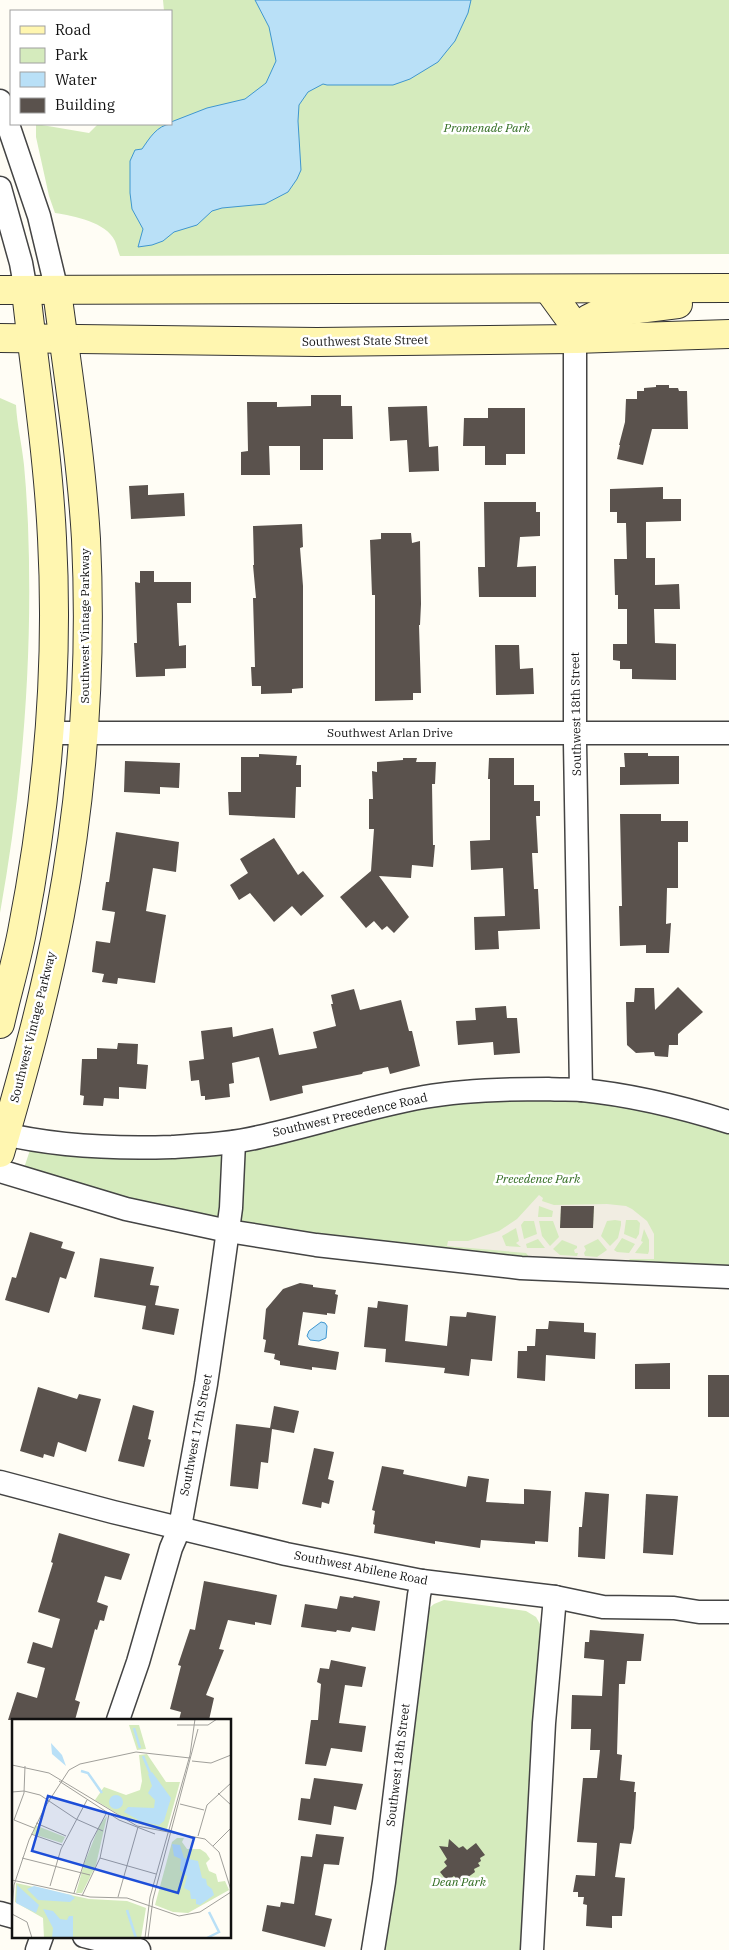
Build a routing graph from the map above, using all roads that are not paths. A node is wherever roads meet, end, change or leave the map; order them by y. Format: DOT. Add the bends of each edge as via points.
graph roads {
  1 [pos="0,101"];
  2 [pos="0,188"];
  3 [pos="729,288"];
  4 [pos="548,289"];
  5 [pos="13,290"];
  6 [pos="57,291"];
  7 [pos="729,300"];
  8 [pos="729,334"];
  9 [pos="0,338"];
  10 [pos="63,338"];
  11 [pos="31,339"];
  12 [pos="575,339"];
  13 [pos="50,733"];
  14 [pos="83,733"];
  15 [pos="729,733"];
  16 [pos="575,734"];
  17 [pos="0,1024"];
  18 [pos="581,1090"];
  19 [pos="729,1122"];
  20 [pos="2,1140"];
  21 [pos="234,1142"];
  22 [pos="0,1171"];
  23 [pos="228,1231"];
  24 [pos="729,1277"];
  25 [pos="0,1482"];
  26 [pos="180,1527"];
  27 [pos="422,1580"];
  28 [pos="555,1597"];
  29 [pos="729,1612"];
  30 [pos="118,1719"];
  31 [pos="41,1938"];
  32 [pos="92,1938"];
  33 [pos="37,1950"];
  34 [pos="139,1950"];
  35 [pos="373,1950"];
  36 [pos="532,1950"];
  1 -- 6 [label="street, Southwest Vintage Parkway" via="39,216"];
  2 -- 5 [label="street" via="21,263"];
  3 -- 4 [label="main road"];
  4 -- 6 [label="main road"];
  4 -- 12 [label="main road" via="572,322"];
  5 -- 6 [label="main road"];
  5 -- 11 [label="main road"];
  6 -- 10 [label="main road, Southwest Vintage Parkway"];
  7 -- 12 [label="main road" via="598,314 588,319"];
  8 -- 12 [label="main road, Southwest State Street"];
  9 -- 11 [label="main road, Southwest State Street"];
  10 -- 11 [label="main road, Southwest State Street"];
  10 -- 12 [label="main road, Southwest State Street" via="317,342"];
  10 -- 14 [label="main road, Southwest Vintage Parkway" via="86,538 87,638"];
  11 -- 13 [label="main road" via="45,440 52,539"];
  12 -- 16 [label="street, Southwest 18th Street"];
  13 -- 14 [label="street, Southwest Arlan Drive"];
  13 -- 17 [label="main road" via="22,932"];
  14 -- 16 [label="street, Southwest Arlan Drive"];
  14 -- 20 [label="main road, Southwest Vintage Parkway" via="74,826 60,914 43,993"];
  15 -- 16 [label="street, Southwest Arlan Drive"];
  16 -- 18 [label="street, Southwest 18th Street"];
  18 -- 19 [label="street, Southwest Precedence Road" via="661,1103"];
  18 -- 21 [label="street, Southwest Precedence Road" via="520,1089 425,1097"];
  20 -- 21 [label="street, Southwest Precedence Road" via="105,1148"];
  21 -- 23 [label="street, Southwest 17th Street"];
  22 -- 23 [label="street" via="126,1209"];
  23 -- 24 [label="street" via="316,1245 521,1268"];
  23 -- 26 [label="street, Southwest 17th Street" via="206,1384"];
  25 -- 26 [label="street, Southwest Abilene Road"];
  26 -- 27 [label="street, Southwest Abilene Road" via="286,1554"];
  26 -- 30 [label="street, Southwest 17th Street"];
  27 -- 28 [label="street, Southwest Abilene Road"];
  27 -- 35 [label="street, Southwest 18th Street"];
  28 -- 29 [label="street, Southwest Abilene Road" via="603,1607"];
  28 -- 36 [label="street" via="544,1723"];
  31 -- 33 [label="street"];
  32 -- 34 [label="street"];
}
